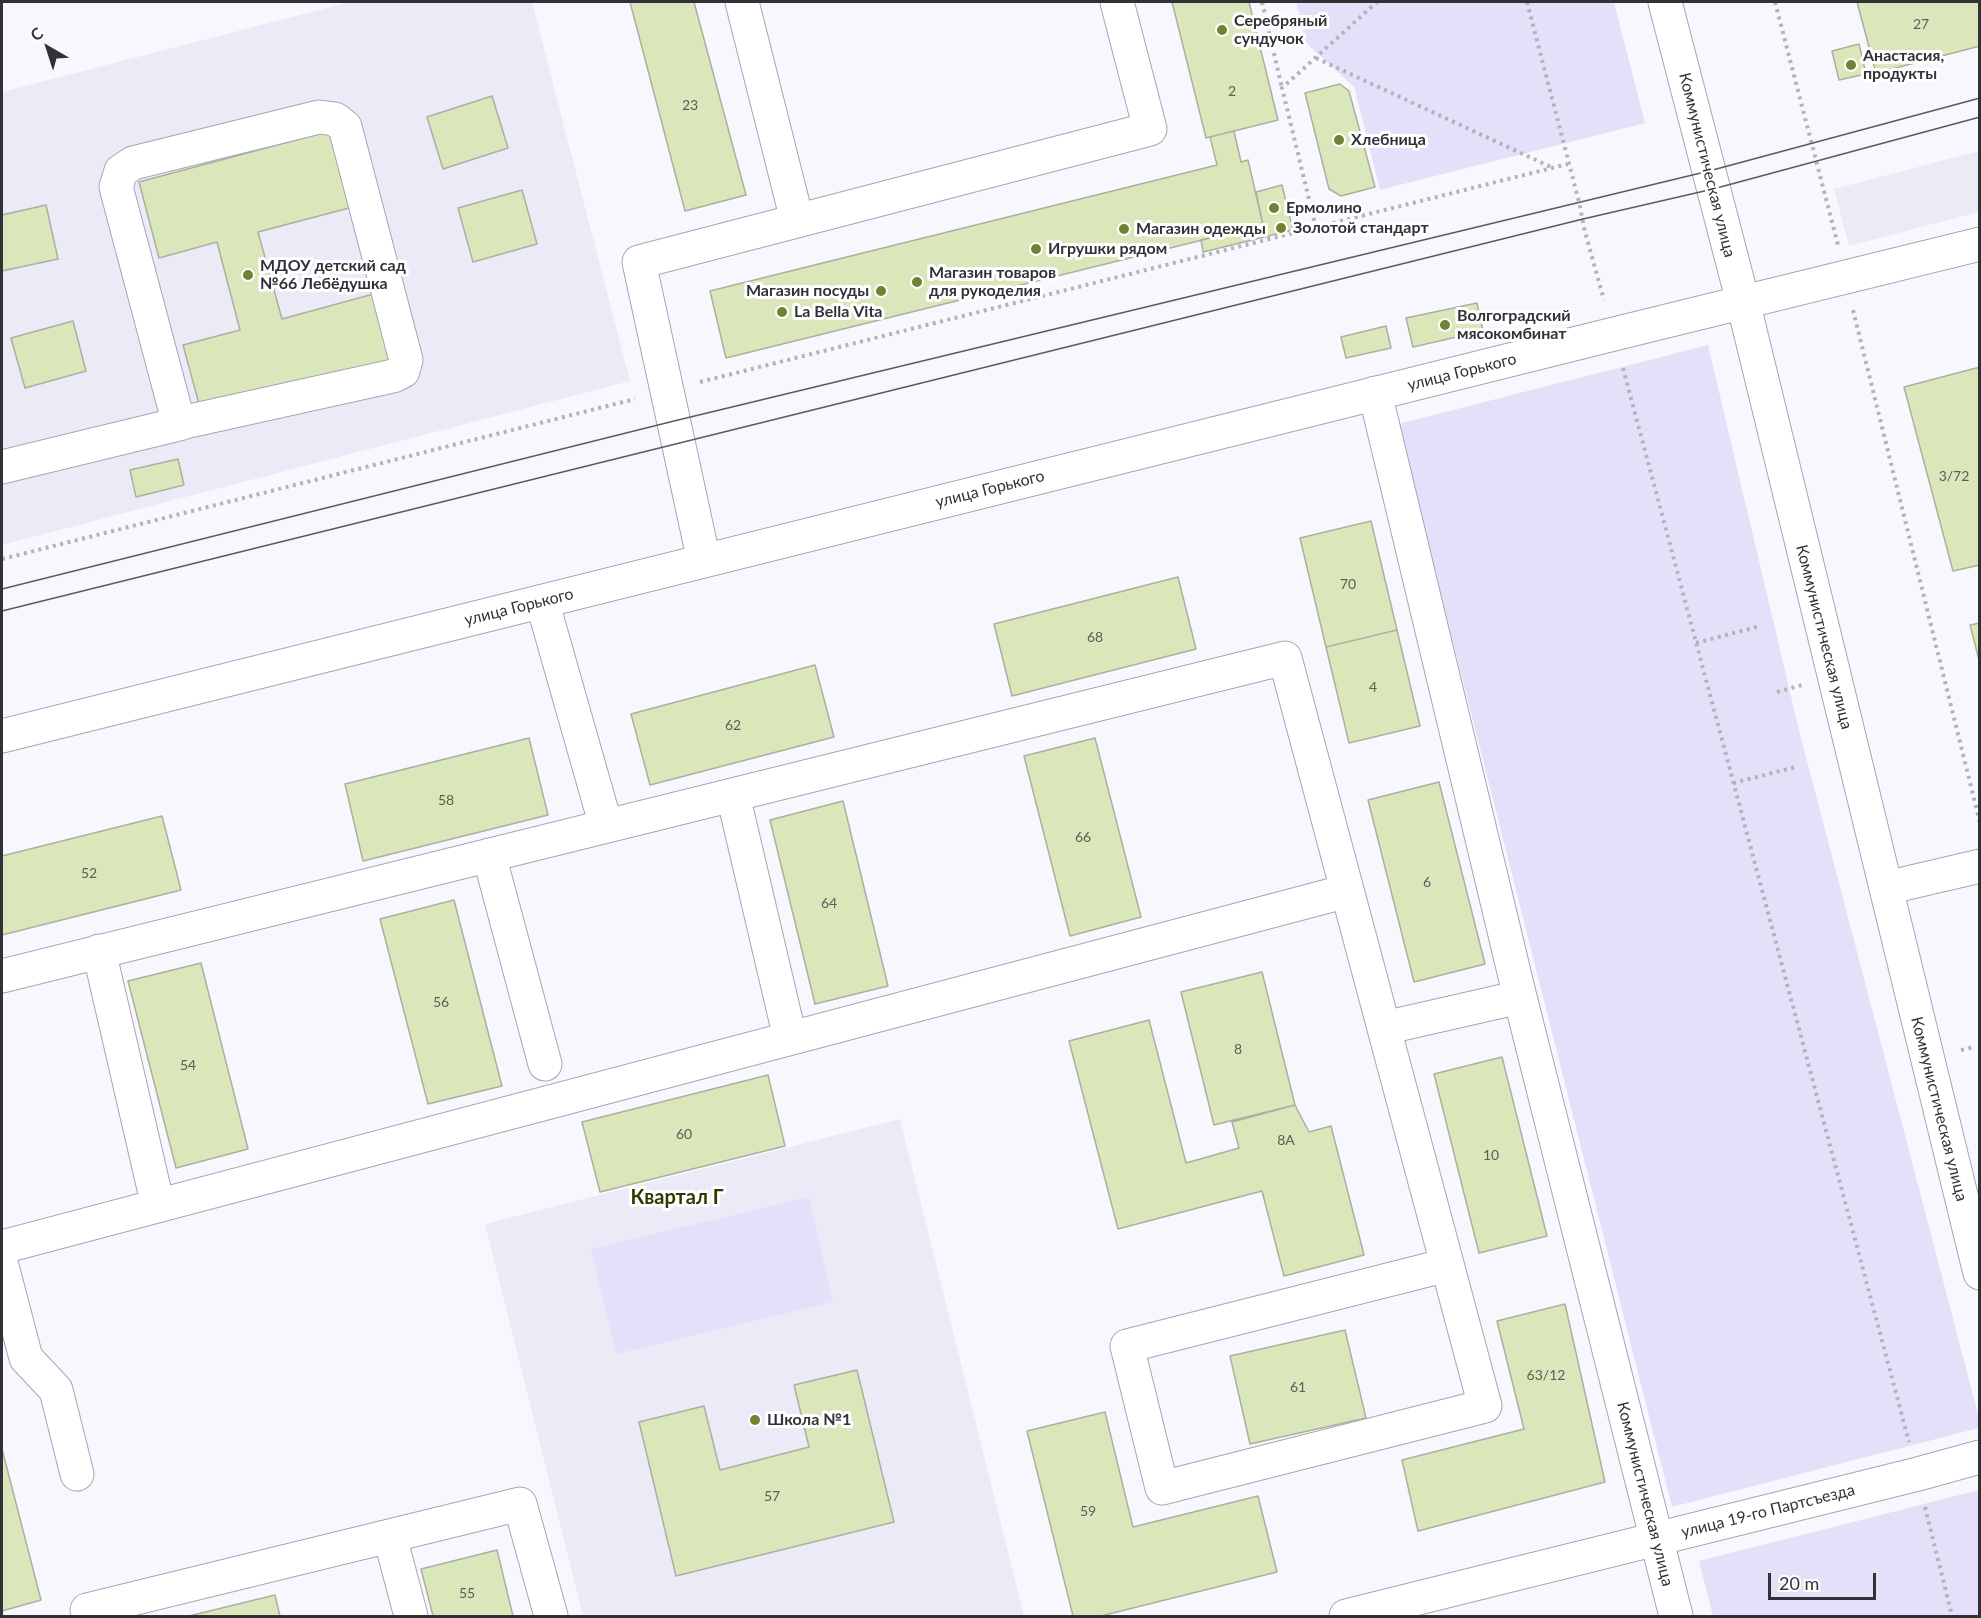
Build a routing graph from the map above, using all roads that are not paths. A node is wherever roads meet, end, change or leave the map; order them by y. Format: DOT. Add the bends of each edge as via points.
graph roads {
  1 [pos="742,2"];
  2 [pos="1117,2"];
  3 [pos="1665,2"];
  4 [pos="797,220"];
  5 [pos="1980,244"];
  6 [pos="1743,302"];
  7 [pos="1375,393"];
  8 [pos="179,424"];
  9 [pos="2,467"];
  10 [pos="704,561"];
  11 [pos="542,601"];
  12 [pos="2,736"];
  13 [pos="733,795"];
  14 [pos="606,826"];
  15 [pos="489,855"];
  16 [pos="1980,866"];
  17 [pos="1886,888"];
  18 [pos="1347,891"];
  19 [pos="99,951"];
  20 [pos="2,976"];
  21 [pos="1520,997"];
  22 [pos="1384,1028"];
  23 [pos="790,1038"];
  24 [pos="545,1064"];
  25 [pos="158,1206"];
  26 [pos="2,1247"];
  27 [pos="1447,1265"];
  28 [pos="2,1266"];
  29 [pos="1980,1273"];
  30 [pos="14,1361"];
  31 [pos="1980,1457"];
  32 [pos="77,1474"];
  33 [pos="390,1537"];
  34 [pos="1656,1539"];
  35 [pos="89,1617"];
  36 [pos="411,1617"];
  37 [pos="551,1617"];
  38 [pos="1346,1617"];
  39 [pos="1676,1617"];
  1 -- 4 [label="street"];
  2 -- 4 [label="street" via="1150,129"];
  3 -- 6 [label="street, Коммунистическая улица"];
  4 -- 10 [label="street" via="639,262"];
  5 -- 6 [label="street, улица Горького"];
  6 -- 7 [label="street, улица Горького"];
  6 -- 17 [label="street, Коммунистическая улица"];
  7 -- 10 [label="street, улица Горького"];
  7 -- 21 [label="street, Коммунистическая улица"];
  8 -- 8 [label="street" via="403,371 406,360 348,138 345,127 335,119 319,117 133,164 121,171 116,187"];
  8 -- 9 [label="street"];
  10 -- 11 [label="street, улица Горького"];
  11 -- 12 [label="street, улица Горького"];
  11 -- 14 [label="street"];
  13 -- 14 [label="street"];
  13 -- 18 [label="street" via="1285,658"];
  13 -- 23 [label="street"];
  14 -- 15 [label="street"];
  15 -- 19 [label="street"];
  15 -- 24 [label="street"];
  16 -- 17 [label="street"];
  17 -- 29 [label="street, Коммунистическая улица"];
  18 -- 22 [label="street"];
  18 -- 23 [label="street"];
  19 -- 20 [label="street"];
  19 -- 25 [label="street"];
  21 -- 22 [label="street"];
  21 -- 34 [label="street, Коммунистическая улица"];
  22 -- 27 [label="street"];
  23 -- 25 [label="street"];
  25 -- 26 [label="street"];
  27 -- 27 [label="street" via="1485,1406 1162,1488 1127,1346"];
  28 -- 30 [label="street"];
  30 -- 32 [label="street" via="56,1390"];
  31 -- 34 [label="street, улица 19-го Партсъезда"];
  33 -- 35 [label="street" via="87,1611"];
  33 -- 36 [label="street"];
  33 -- 37 [label="street" via="520,1504"];
  34 -- 38 [label="street, улица 19-го Партсъезда"];
  34 -- 39 [label="street, Коммунистическая улица"];
}
